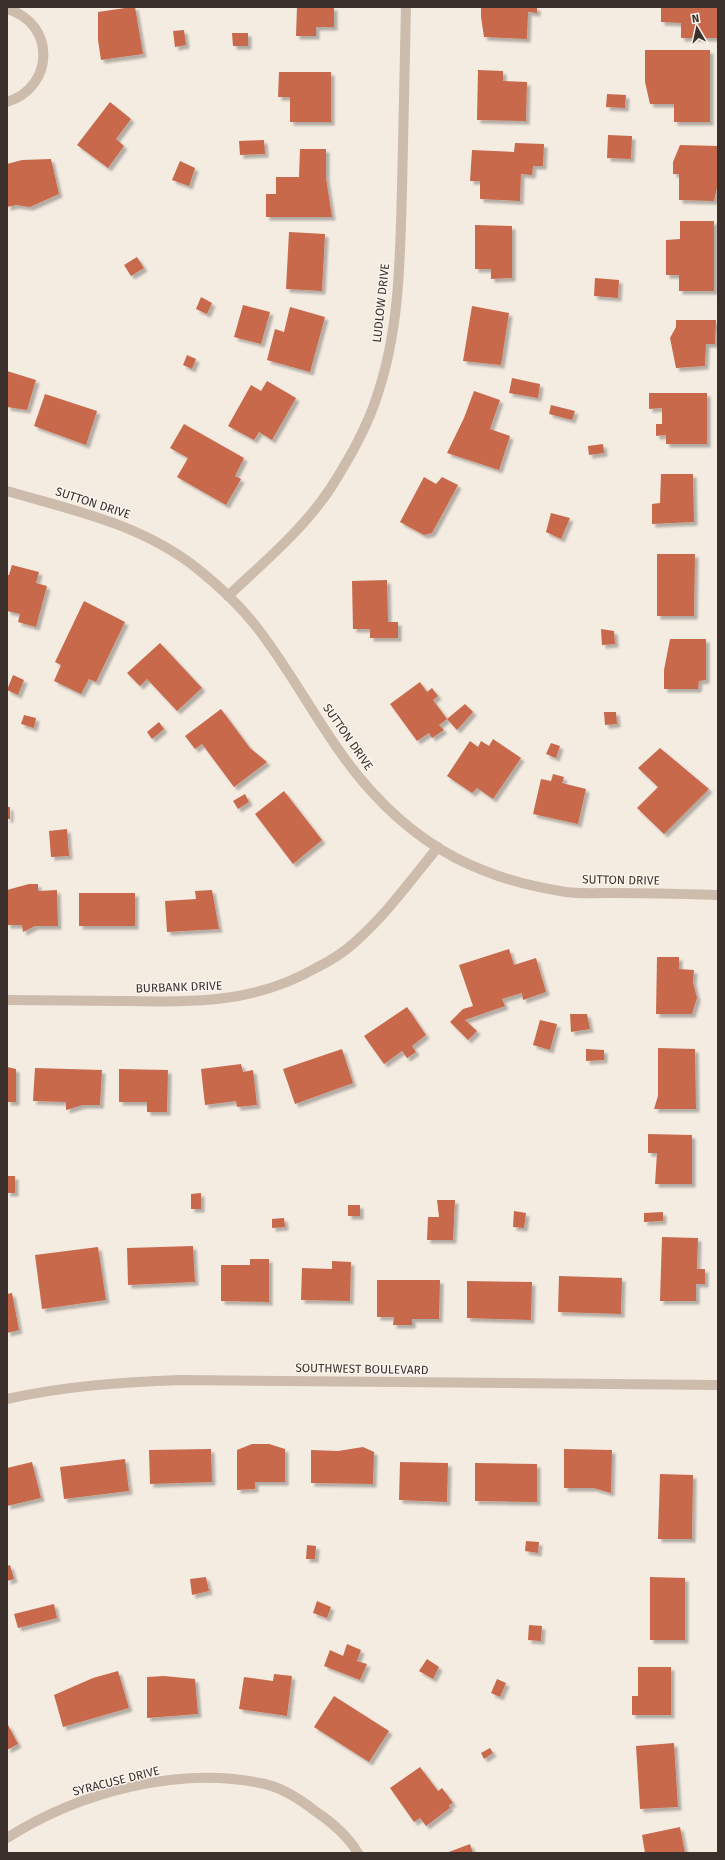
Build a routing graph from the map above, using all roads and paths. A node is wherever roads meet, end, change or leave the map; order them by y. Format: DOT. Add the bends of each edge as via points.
graph roads {
  1 [pos="406,7"];
  2 [pos="7,9"];
  3 [pos="7,102"];
  4 [pos="7,491"];
  5 [pos="228,596"];
  6 [pos="438,847"];
  7 [pos="718,894"];
  8 [pos="7,1000"];
  9 [pos="718,1385"];
  10 [pos="7,1399"];
  11 [pos="7,1838"];
  12 [pos="358,1853"];
  1 -- 5 [label="street, LUDLOW DRIVE" via="401,232 396,310 378,394 360,437 332,486 315,509 296,531"];
  2 -- 3 [label="street" via="19,12 29,20 37,30 44,52 43,64 33,85 25,94"];
  4 -- 5 [label="street, SUTTON DRIVE" via="116,522 151,539 198,569"];
  5 -- 6 [label="street, SUTTON DRIVE" via="254,624 338,749 371,792 421,837"];
  6 -- 7 [label="street, SUTTON DRIVE" via="487,872 534,886 567,892"];
  6 -- 8 [label="street, BURBANK DRIVE" via="387,910 354,944 301,977 256,993 233,998 186,1002"];
  9 -- 10 [label="street, SOUTHWEST BOULEVARD" via="181,1380 110,1383"];
  11 -- 12 [label="street, SYRACUSE DRIVE" via="66,1807 92,1798 148,1784 215,1778 266,1784 301,1800 346,1835"];
}
